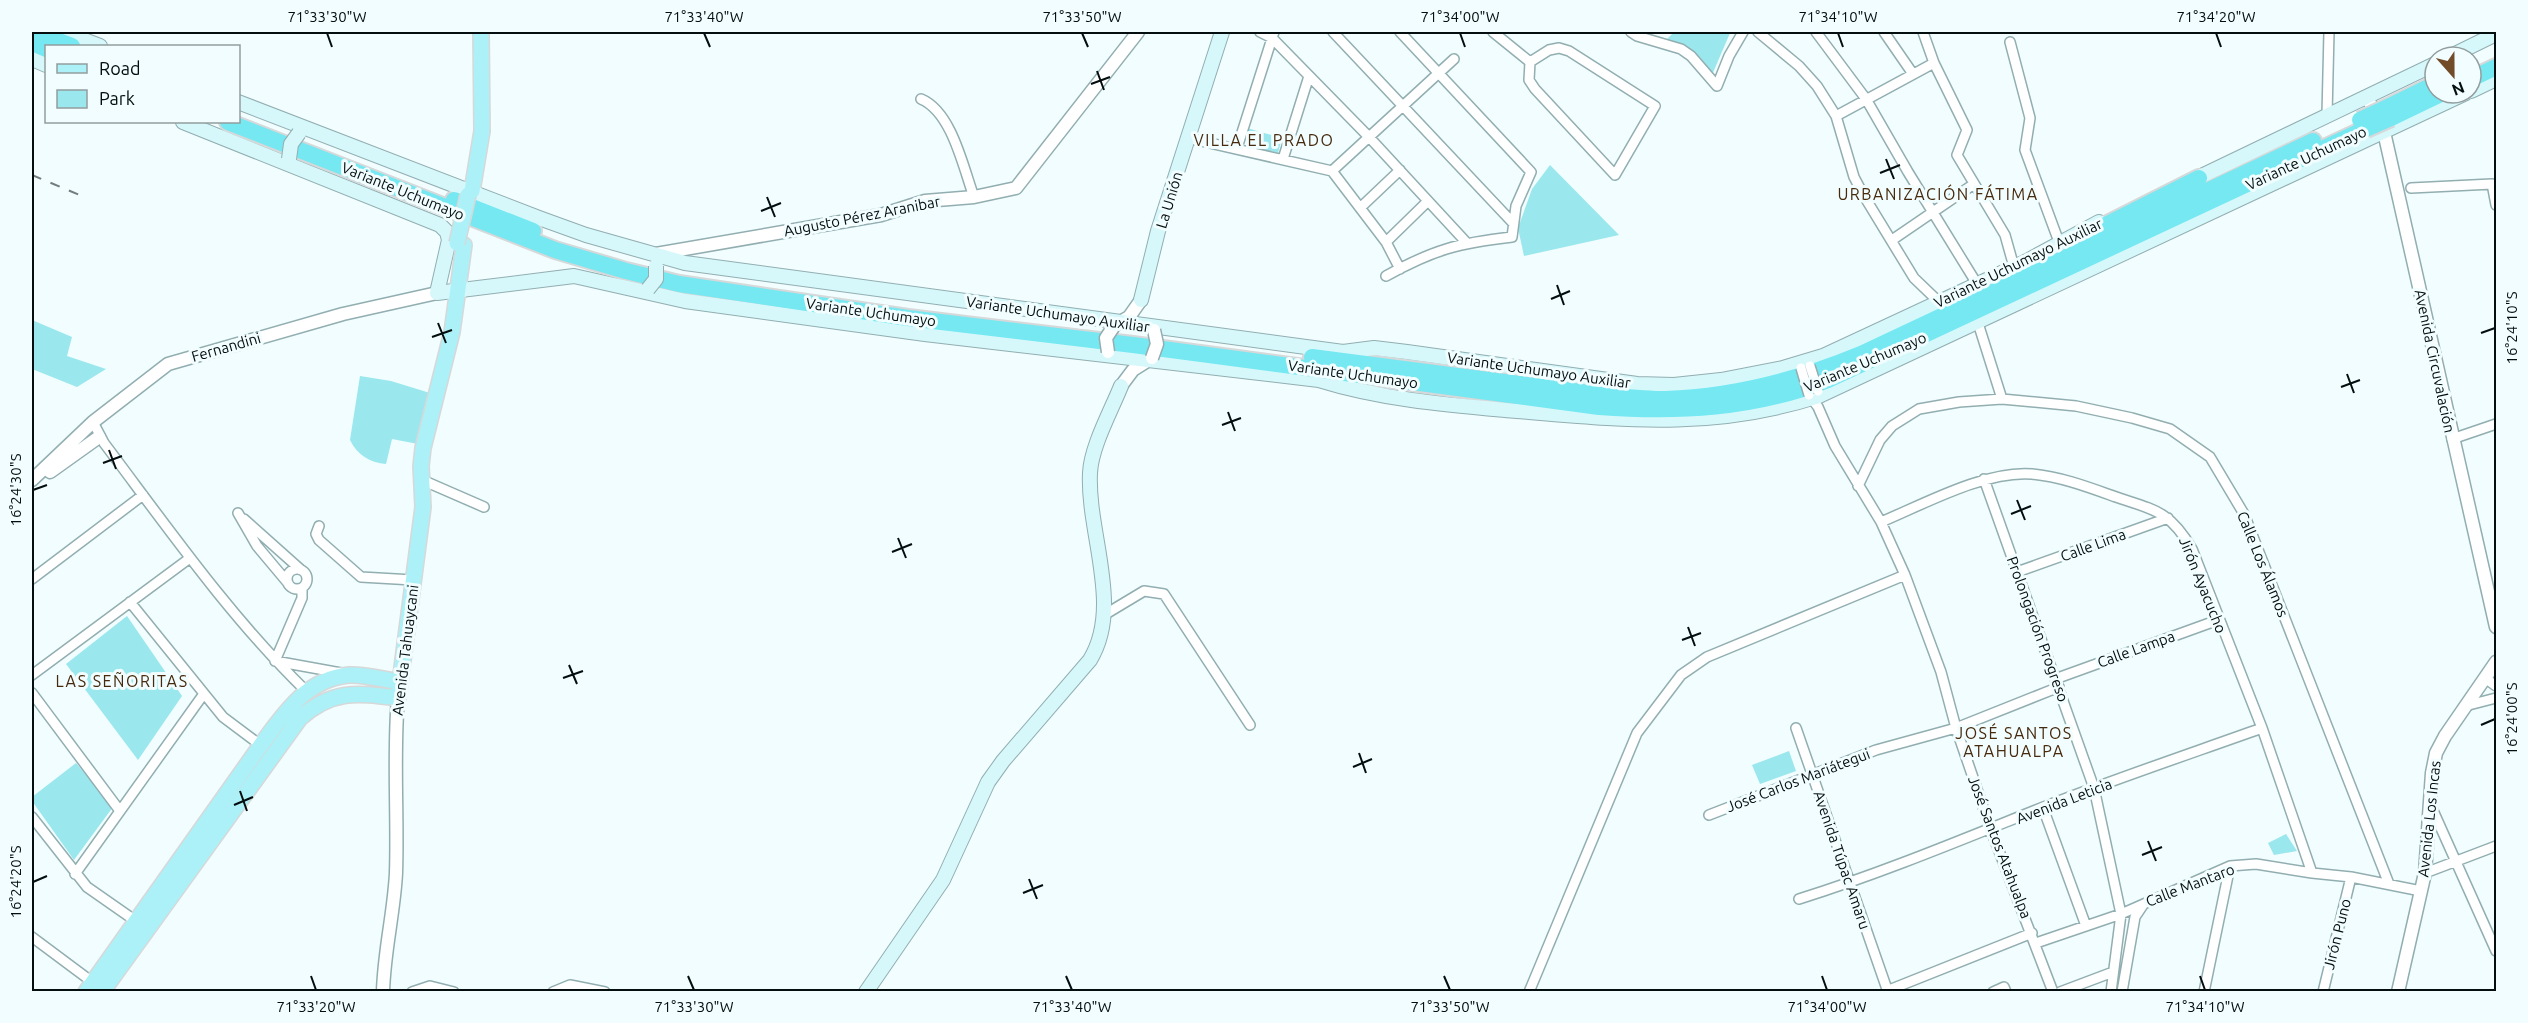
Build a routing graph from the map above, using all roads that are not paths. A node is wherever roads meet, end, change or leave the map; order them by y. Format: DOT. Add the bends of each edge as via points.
graph roads {
  1 [pos="35,32"];
  2 [pos="63,32"];
  3 [pos="482,32"];
  4 [pos="1138,32"];
  5 [pos="1222,32"];
  6 [pos="1260,32"];
  7 [pos="1333,32"];
  8 [pos="1400,32"];
  9 [pos="1493,32"];
  10 [pos="1630,32"];
  11 [pos="1743,32"];
  12 [pos="1758,32"];
  13 [pos="1816,32"];
  14 [pos="1884,32"];
  15 [pos="1923,32"];
  16 [pos="2329,32"];
  17 [pos="2496,34"];
  18 [pos="1273,35"];
  19 [pos="2010,42"];
  20 [pos="69,45"];
  21 [pos="97,45"];
  22 [pos="2474,45"];
  23 [pos="1454,59"];
  24 [pos="1530,62"];
  25 [pos="1934,63"];
  26 [pos="2423,70"];
  27 [pos="1439,74"];
  28 [pos="1913,74"];
  29 [pos="1309,76"];
  30 [pos="2423,93"];
  31 [pos="2367,97"];
  32 [pos="921,99"];
  33 [pos="1866,99"];
  34 [pos="2423,102"];
  35 [pos="240,103"];
  36 [pos="2430,105"];
  37 [pos="1403,106"];
  38 [pos="240,115"];
  39 [pos="1836,116"];
  40 [pos="2327,116"];
  41 [pos="2388,119"];
  42 [pos="186,123"];
  43 [pos="231,123"];
  44 [pos="2362,124"];
  45 [pos="304,131"];
  46 [pos="1369,137"];
  47 [pos="1188,138"];
  48 [pos="1237,148"];
  49 [pos="1283,159"];
  50 [pos="291,163"];
  51 [pos="1400,170"];
  52 [pos="1332,171"];
  53 [pos="2199,178"];
  54 [pos="1974,184"];
  55 [pos="2411,188"];
  56 [pos="471,195"];
  57 [pos="975,197"];
  58 [pos="1428,201"];
  59 [pos="2496,205"];
  60 [pos="1360,208"];
  61 [pos="1932,213"];
  62 [pos="1513,223"];
  63 [pos="1892,240"];
  64 [pos="1386,242"];
  65 [pos="1466,242"];
  66 [pos="2059,242"];
  67 [pos="655,260"];
  68 [pos="1400,268"];
  69 [pos="2020,271"];
  70 [pos="1386,276"];
  71 [pos="1977,284"];
  72 [pos="645,291"];
  73 [pos="448,292"];
  74 [pos="1141,300"];
  75 [pos="1939,302"];
  76 [pos="1978,323"];
  77 [pos="1116,324"];
  78 [pos="1153,328"];
  79 [pos="1343,352"];
  80 [pos="1109,353"];
  81 [pos="1151,359"];
  82 [pos="1805,364"];
  83 [pos="1319,380"];
  84 [pos="1121,386"];
  85 [pos="1557,389"];
  86 [pos="1521,396"];
  87 [pos="1815,398"];
  88 [pos="2002,399"];
  89 [pos="93,422"];
  90 [pos="2496,424"];
  91 [pos="99,437"];
  92 [pos="2452,440"];
  93 [pos="1984,479"];
  94 [pos="422,480"];
  95 [pos="32,482"];
  96 [pos="1858,486"];
  97 [pos="143,495"];
  98 [pos="484,507"];
  99 [pos="2168,518"];
  100 [pos="1881,522"];
  101 [pos="318,526"];
  102 [pos="190,558"];
  103 [pos="300,569"];
  104 [pos="2018,572"];
  105 [pos="1905,575"];
  106 [pos="32,579"];
  107 [pos="413,580"];
  108 [pos="288,583"];
  109 [pos="302,588"];
  110 [pos="130,602"];
  111 [pos="1104,615"];
  112 [pos="2218,620"];
  113 [pos="2496,627"];
  114 [pos="275,661"];
  115 [pos="2496,662"];
  116 [pos="32,675"];
  117 [pos="350,675"];
  118 [pos="2485,678"];
  119 [pos="400,682"];
  120 [pos="2057,683"];
  121 [pos="2496,686"];
  122 [pos="306,691"];
  123 [pos="32,693"];
  124 [pos="203,695"];
  125 [pos="398,698"];
  126 [pos="2496,698"];
  127 [pos="2465,706"];
  128 [pos="1250,725"];
  129 [pos="1796,728"];
  130 [pos="1956,728"];
  131 [pos="2262,728"];
  132 [pos="267,750"];
  133 [pos="1812,775"];
  134 [pos="2094,788"];
  135 [pos="2431,806"];
  136 [pos="2043,808"];
  137 [pos="120,811"];
  138 [pos="1709,815"];
  139 [pos="32,817"];
  140 [pos="1991,830"];
  141 [pos="2496,846"];
  142 [pos="2456,861"];
  143 [pos="2230,866"];
  144 [pos="2312,873"];
  145 [pos="2425,873"];
  146 [pos="75,874"];
  147 [pos="2351,876"];
  148 [pos="1850,883"];
  149 [pos="2389,884"];
  150 [pos="2421,891"];
  151 [pos="2163,894"];
  152 [pos="1799,898"];
  153 [pos="2121,914"];
  154 [pos="142,925"];
  155 [pos="2086,926"];
  156 [pos="2032,933"];
  157 [pos="32,937"];
  158 [pos="2036,943"];
  159 [pos="2496,951"];
  160 [pos="2113,972"];
  161 [pos="96,989"];
  162 [pos="2005,989"];
  163 [pos="557,991"];
  164 [pos="1888,991"];
  165 [pos="383,992"];
  166 [pos="412,992"];
  167 [pos="454,992"];
  168 [pos="605,992"];
  169 [pos="866,992"];
  170 [pos="1529,992"];
  171 [pos="1993,992"];
  172 [pos="2053,992"];
  173 [pos="2060,992"];
  174 [pos="2111,992"];
  175 [pos="2122,992"];
  176 [pos="2204,992"];
  177 [pos="2323,992"];
  178 [pos="2398,992"];
  1 -- 20 [label="highway"];
  2 -- 21 [label="main road"];
  3 -- 56 [label="main road, Avenida Tahuaycani" via="482,131"];
  4 -- 57 [label="street, Augusto Pérez Aranibar" via="1020,184"];
  5 -- 47 [label="main road, La Unión"];
  6 -- 18 [label="street"];
  7 -- 37 [label="street"];
  8 -- 27 [label="street"];
  9 -- 24 [label="street"];
  10 -- 11 [label="street" via="1681,49 1692,56 1717,86"];
  12 -- 39 [label="street" via="1799,66"];
  13 -- 33 [label="street"];
  14 -- 28 [label="street"];
  15 -- 25 [label="street"];
  16 -- 40 [label="street"];
  17 -- 22 [label="main road"];
  18 -- 29 [label="street"];
  18 -- 48 [label="street"];
  19 -- 66 [label="street" via="2030,118 2025,150"];
  23 -- 27 [label="street"];
  24 -- 24 [label="street" via="1529,80 1535,89 1615,175 1655,106 1569,51 1549,50"];
  25 -- 28 [label="street"];
  25 -- 54 [label="street" via="1967,130 1957,155"];
  26 -- 31 [label="main road, Variante Uchumayo Auxiliar"];
  27 -- 37 [label="street"];
  27 -- 62 [label="street" via="1532,172 1520,194"];
  28 -- 33 [label="street"];
  29 -- 46 [label="street"];
  29 -- 49 [label="street"];
  30 -- 41 [label="highway, Variante Uchumayo"];
  31 -- 40 [label="main road, Variante Uchumayo Auxiliar"];
  31 -- 41 [label="street, Avenida Circuvalación"];
  32 -- 57 [label="street" via="945,118"];
  33 -- 39 [label="street"];
  33 -- 61 [label="street"];
  34 -- 41 [label="highway, Variante Uchumayo"];
  35 -- 45 [label="main road, Variante Uchumayo"];
  36 -- 41 [label="main road, Variante Uchumayo"];
  37 -- 46 [label="street"];
  37 -- 62 [label="street"];
  38 -- 85 [label="highway, Variante Uchumayo" via="556,240 686,275"];
  39 -- 63 [label="street" via="1854,177"];
  40 -- 53 [label="main road, Variante Uchumayo Auxiliar"];
  41 -- 44 [label="highway, Variante Uchumayo, bridge"];
  41 -- 76 [label="main road, Variante Uchumayo"];
  41 -- 92 [label="street, Avenida Circuvalación"];
  42 -- 50 [label="main road, Variante Uchumayo"];
  43 -- 86 [label="highway, Variante Uchumayo" via="555,250 679,284 908,318"];
  44 -- 69 [label="highway, Variante Uchumayo"];
  44 -- 86 [label="highway, Variante Uchumayo" via="1856,368 1790,394 1709,409 1665,411"];
  45 -- 50 [label="main road, bridge" via="291,144"];
  45 -- 56 [label="main road, Variante Uchumayo"];
  46 -- 51 [label="street"];
  46 -- 52 [label="street"];
  47 -- 48 [label="street"];
  47 -- 74 [label="main road, La Unión"];
  48 -- 49 [label="street"];
  49 -- 52 [label="street"];
  50 -- 73 [label="main road, Variante Uchumayo" via="444,228 449,240"];
  51 -- 58 [label="street"];
  51 -- 60 [label="street"];
  52 -- 60 [label="street"];
  53 -- 66 [label="main road, Variante Uchumayo Auxiliar"];
  53 -- 69 [label="highway"];
  54 -- 61 [label="street"];
  54 -- 69 [label="street" via="2005,235"];
  55 -- 59 [label="street" via="2492,184"];
  56 -- 67 [label="main road, Variante Uchumayo"];
  56 -- 73 [label="main road, Avenida Tahuaycani, bridge"];
  57 -- 67 [label="street, Augusto Pérez Aranibar" via="925,201 881,215"];
  58 -- 64 [label="street"];
  58 -- 65 [label="street"];
  60 -- 64 [label="street"];
  61 -- 63 [label="street"];
  61 -- 71 [label="street"];
  62 -- 65 [label="street" via="1512,237"];
  63 -- 75 [label="street" via="1914,278"];
  64 -- 68 [label="street"];
  65 -- 68 [label="street"];
  66 -- 69 [label="main road, Variante Uchumayo Auxiliar"];
  67 -- 72 [label="main road, bridge" via="656,279"];
  67 -- 77 [label="main road, Variante Uchumayo Auxiliar"];
  68 -- 70 [label="street"];
  69 -- 71 [label="main road, Variante Uchumayo Auxiliar"];
  69 -- 85 [label="highway, Variante Uchumayo" via="1842,362 1764,387 1664,399"];
  71 -- 75 [label="main road, Variante Uchumayo Auxiliar"];
  72 -- 73 [label="main road" via="574,276"];
  72 -- 80 [label="main road" via="685,301 914,332"];
  73 -- 89 [label="street, Fernandini" via="343,314 168,364"];
  73 -- 94 [label="main road, Avenida Tahuaycani" via="455,312 423,448"];
  74 -- 77 [label="street" via="1136,310"];
  74 -- 78 [label="street"];
  75 -- 82 [label="main road, Variante Uchumayo Auxiliar"];
  76 -- 87 [label="main road, Variante Uchumayo"];
  76 -- 88 [label="street"];
  77 -- 78 [label="main road, Variante Uchumayo Auxiliar"];
  77 -- 80 [label="street, bridge" via="1106,338"];
  78 -- 79 [label="main road, Variante Uchumayo Auxiliar"];
  78 -- 81 [label="street, bridge" via="1157,344"];
  79 -- 82 [label="main road, Variante Uchumayo Auxiliar" via="1396,350 1597,380 1660,385 1721,380"];
  79 -- 85 [label="highway" via="1501,372 1548,383"];
  80 -- 81 [label="main road"];
  80 -- 84 [label="street" via="1122,368"];
  81 -- 83 [label="main road"];
  81 -- 84 [label="street" via="1133,370"];
  82 -- 87 [label="street, José Santos Atahualpa, bridge"];
  83 -- 86 [label="highway" via="1484,399"];
  83 -- 87 [label="main road" via="1373,395 1644,421 1696,420"];
  84 -- 111 [label="main road" via="1090,471"];
  87 -- 96 [label="street, José Santos Atahualpa"];
  88 -- 96 [label="street, Calle Los Álamos" via="1919,409 1892,426 1880,440"];
  88 -- 149 [label="street, Calle Los Álamos" via="2076,406 2170,429 2210,457 2244,514"];
  89 -- 91 [label="street"];
  89 -- 95 [label="street, Fernandini"];
  90 -- 92 [label="street"];
  91 -- 95 [label="street"];
  91 -- 97 [label="street"];
  92 -- 113 [label="street, Avenida Circuvalación"];
  93 -- 99 [label="street, Jirón Ayacucho" via="2030,474 2068,480"];
  93 -- 100 [label="street, Jirón Ayacucho"];
  93 -- 104 [label="street, Prolongación Progreso"];
  94 -- 98 [label="street"];
  94 -- 107 [label="main road, Avenida Tahuaycani" via="423,507"];
  96 -- 100 [label="street, José Santos Atahualpa"];
  97 -- 102 [label="street"];
  97 -- 106 [label="street"];
  99 -- 104 [label="street, Calle Lima"];
  99 -- 112 [label="street, Jirón Ayacucho" via="2192,549"];
  100 -- 105 [label="street, José Santos Atahualpa"];
  101 -- 107 [label="street" via="319,540 361,577"];
  102 -- 110 [label="street"];
  102 -- 114 [label="street"];
  103 -- 108 [label="street" via="289,574"];
  103 -- 108 [label="street" via="238,513 257,546"];
  103 -- 109 [label="street" via="308,580"];
  104 -- 120 [label="street, Prolongación Progreso"];
  105 -- 130 [label="street, José Santos Atahualpa" via="1941,672"];
  105 -- 170 [label="street" via="1707,657 1681,675 1637,733"];
  107 -- 119 [label="main road, Avenida Tahuaycani"];
  108 -- 109 [label="street" via="295,589"];
  109 -- 114 [label="street" via="302,598"];
  110 -- 116 [label="street"];
  110 -- 124 [label="street"];
  111 -- 128 [label="street" via="1144,591 1164,594"];
  111 -- 169 [label="main road" via="1097,649 988,782 943,880"];
  112 -- 120 [label="street, Calle Lampa"];
  112 -- 131 [label="street, Jirón Ayacucho"];
  114 -- 117 [label="street"];
  114 -- 122 [label="street"];
  115 -- 118 [label="street, Avenida Los Incas"];
  117 -- 119 [label="main road"];
  117 -- 122 [label="main road"];
  118 -- 121 [label="street"];
  118 -- 127 [label="street, Avenida Los Incas"];
  119 -- 125 [label="main road, Avenida Tahuaycani"];
  120 -- 130 [label="street, Calle Lampa"];
  120 -- 134 [label="street, Prolongación Progreso"];
  122 -- 132 [label="main road" via="288,709"];
  123 -- 137 [label="street"];
  124 -- 132 [label="street" via="223,717"];
  124 -- 137 [label="street"];
  125 -- 132 [label="main road" via="351,693 323,702 313,706"];
  125 -- 165 [label="street, Avenida Tahuaycani" via="394,748 396,874"];
  126 -- 127 [label="street"];
  127 -- 135 [label="street, Avenida Los Incas" via="2436,753"];
  129 -- 133 [label="street, Avenida Túpac Amaru"];
  130 -- 133 [label="street, José Carlos Mariátegui" via="1876,750"];
  130 -- 140 [label="street, José Santos Atahualpa"];
  131 -- 134 [label="street, Avenida Leticia"];
  131 -- 144 [label="street, Jirón Ayacucho"];
  132 -- 154 [label="main road"];
  133 -- 138 [label="street, José Carlos Mariátegui"];
  133 -- 148 [label="street, Avenida Túpac Amaru"];
  134 -- 136 [label="street, Avenida Leticia"];
  134 -- 153 [label="street, Prolongación Progreso"];
  135 -- 142 [label="street"];
  135 -- 145 [label="street, Avenida Los Incas"];
  136 -- 140 [label="street, Avenida Leticia"];
  136 -- 155 [label="street"];
  137 -- 146 [label="street"];
  139 -- 146 [label="street"];
  140 -- 148 [label="street, Avenida Leticia"];
  140 -- 156 [label="street, José Santos Atahualpa"];
  141 -- 142 [label="street"];
  142 -- 145 [label="street"];
  142 -- 159 [label="street"];
  143 -- 144 [label="street, Calle Mantaro" via="2256,864"];
  143 -- 151 [label="street, Calle Mantaro"];
  143 -- 176 [label="street"];
  144 -- 147 [label="street, Calle Mantaro"];
  145 -- 150 [label="street, Avenida Los Incas"];
  146 -- 154 [label="street" via="87,887"];
  147 -- 149 [label="street, Calle Mantaro"];
  147 -- 177 [label="street, Jirón Puno"];
  148 -- 152 [label="street, Avenida Leticia"];
  148 -- 164 [label="street, Avenida Túpac Amaru"];
  149 -- 150 [label="street, Calle Mantaro"];
  150 -- 178 [label="street, Avenida Los Incas"];
  151 -- 153 [label="street, Calle Mantaro"];
  151 -- 175 [label="street" via="2140,906 2137,912"];
  153 -- 155 [label="street, Calle Mantaro"];
  153 -- 160 [label="street, Prolongación Progreso"];
  154 -- 161 [label="main road"];
  155 -- 158 [label="street, Calle Mantaro"];
  156 -- 158 [label="street, José Santos Atahualpa"];
  156 -- 164 [label="street"];
  157 -- 161 [label="street"];
  158 -- 172 [label="street, José Santos Atahualpa"];
  160 -- 173 [label="street"];
  160 -- 174 [label="street, Prolongación Progreso"];
  162 -- 171 [label="street"];
  163 -- 168 [label="street" via="570,985"];
  166 -- 167 [label="street" via="430,986"];
}
